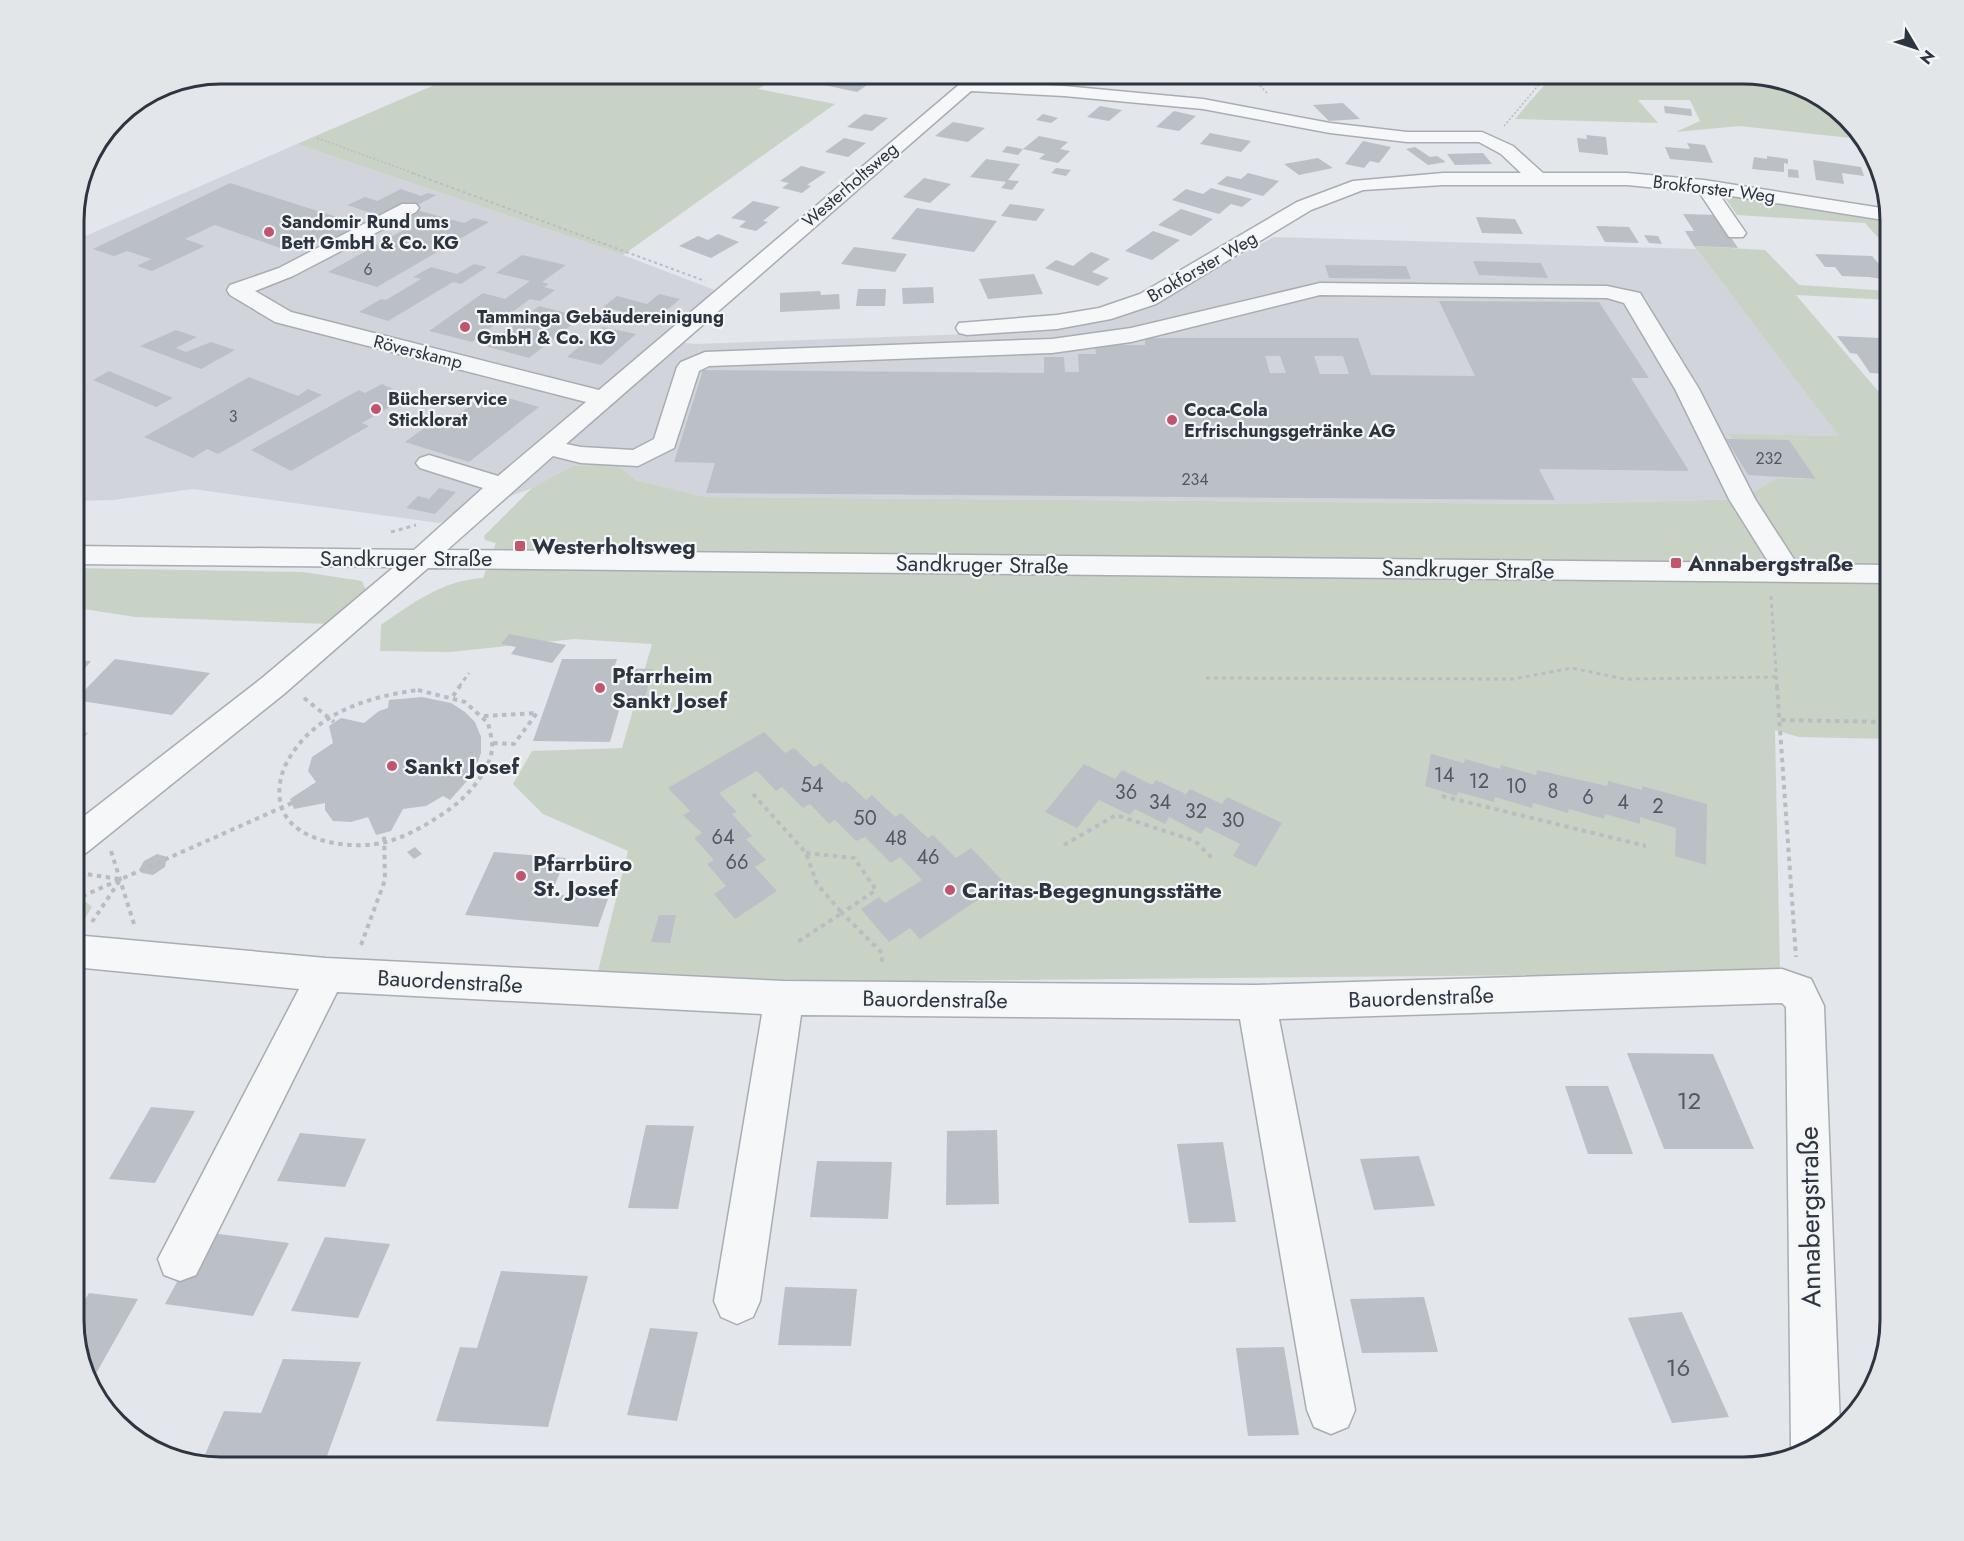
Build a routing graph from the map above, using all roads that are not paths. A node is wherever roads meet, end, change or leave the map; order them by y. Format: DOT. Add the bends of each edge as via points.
graph roads {
  1 [pos="1537,178"];
  2 [pos="1704,186"];
  3 [pos="409,208"];
  4 [pos="1880,214"];
  5 [pos="1736,233"];
  6 [pos="950,329"];
  7 [pos="926,330"];
  8 [pos="678,335"];
  9 [pos="788,335"];
  10 [pos="708,337"];
  11 [pos="604,399"];
  12 [pos="548,447"];
  13 [pos="429,463"];
  14 [pos="503,486"];
  15 [pos="84,555"];
  16 [pos="422,558"];
  17 [pos="1776,573"];
  18 [pos="1880,574"];
  19 [pos="84,835"];
  20 [pos="84,939"];
  21 [pos="346,961"];
  22 [pos="1797,991"];
  23 [pos="784,998"];
  24 [pos="1257,1002"];
  25 [pos="180,1259"];
  26 [pos="736,1301"];
  27 [pos="1330,1410"];
  28 [pos="1816,1436"];
  1 -- 2 [label="street, Brokforster Weg" via="1627,179"];
  1 -- 6 [label="street, Brokforster Weg" via="1360,185 1304,207 1148,299 1103,314 1057,322"];
  1 -- 8 [label="street, Westerholtsweg" via="1507,150 1482,137 1407,137 1192,103 967,86"];
  2 -- 4 [label="street, Brokforster Weg"];
  2 -- 5 [label="street"];
  3 -- 11 [label="street, Röverskamp" via="286,272 238,290 283,317"];
  7 -- 9 [label="street"];
  8 -- 10 [label="street"];
  8 -- 11 [label="street, Westerholtsweg"];
  11 -- 12 [label="street, Westerholtsweg"];
  12 -- 14 [label="street, Westerholtsweg"];
  12 -- 17 [label="street" via="638,458 665,443 689,367 705,359 1052,346 1131,335 1320,289 1607,292 1632,298 1687,388"];
  13 -- 14 [label="street"];
  14 -- 16 [label="street, Westerholtsweg"];
  15 -- 16 [label="street, Sandkruger Straße"];
  16 -- 17 [label="street, Sandkruger Straße"];
  16 -- 19 [label="street, Westerholtsweg" via="399,582 278,682"];
  17 -- 18 [label="street, Sandkruger Straße"];
  20 -- 21 [label="street, Bauordenstraße"];
  21 -- 23 [label="street, Bauordenstraße"];
  21 -- 25 [label="street"];
  22 -- 24 [label="street, Bauordenstraße" via="1782,986"];
  22 -- 28 [label="street, Annabergstraße" via="1805,1006"];
  23 -- 24 [label="street, Bauordenstraße"];
  23 -- 26 [label="street"];
  24 -- 27 [label="street"];
}
